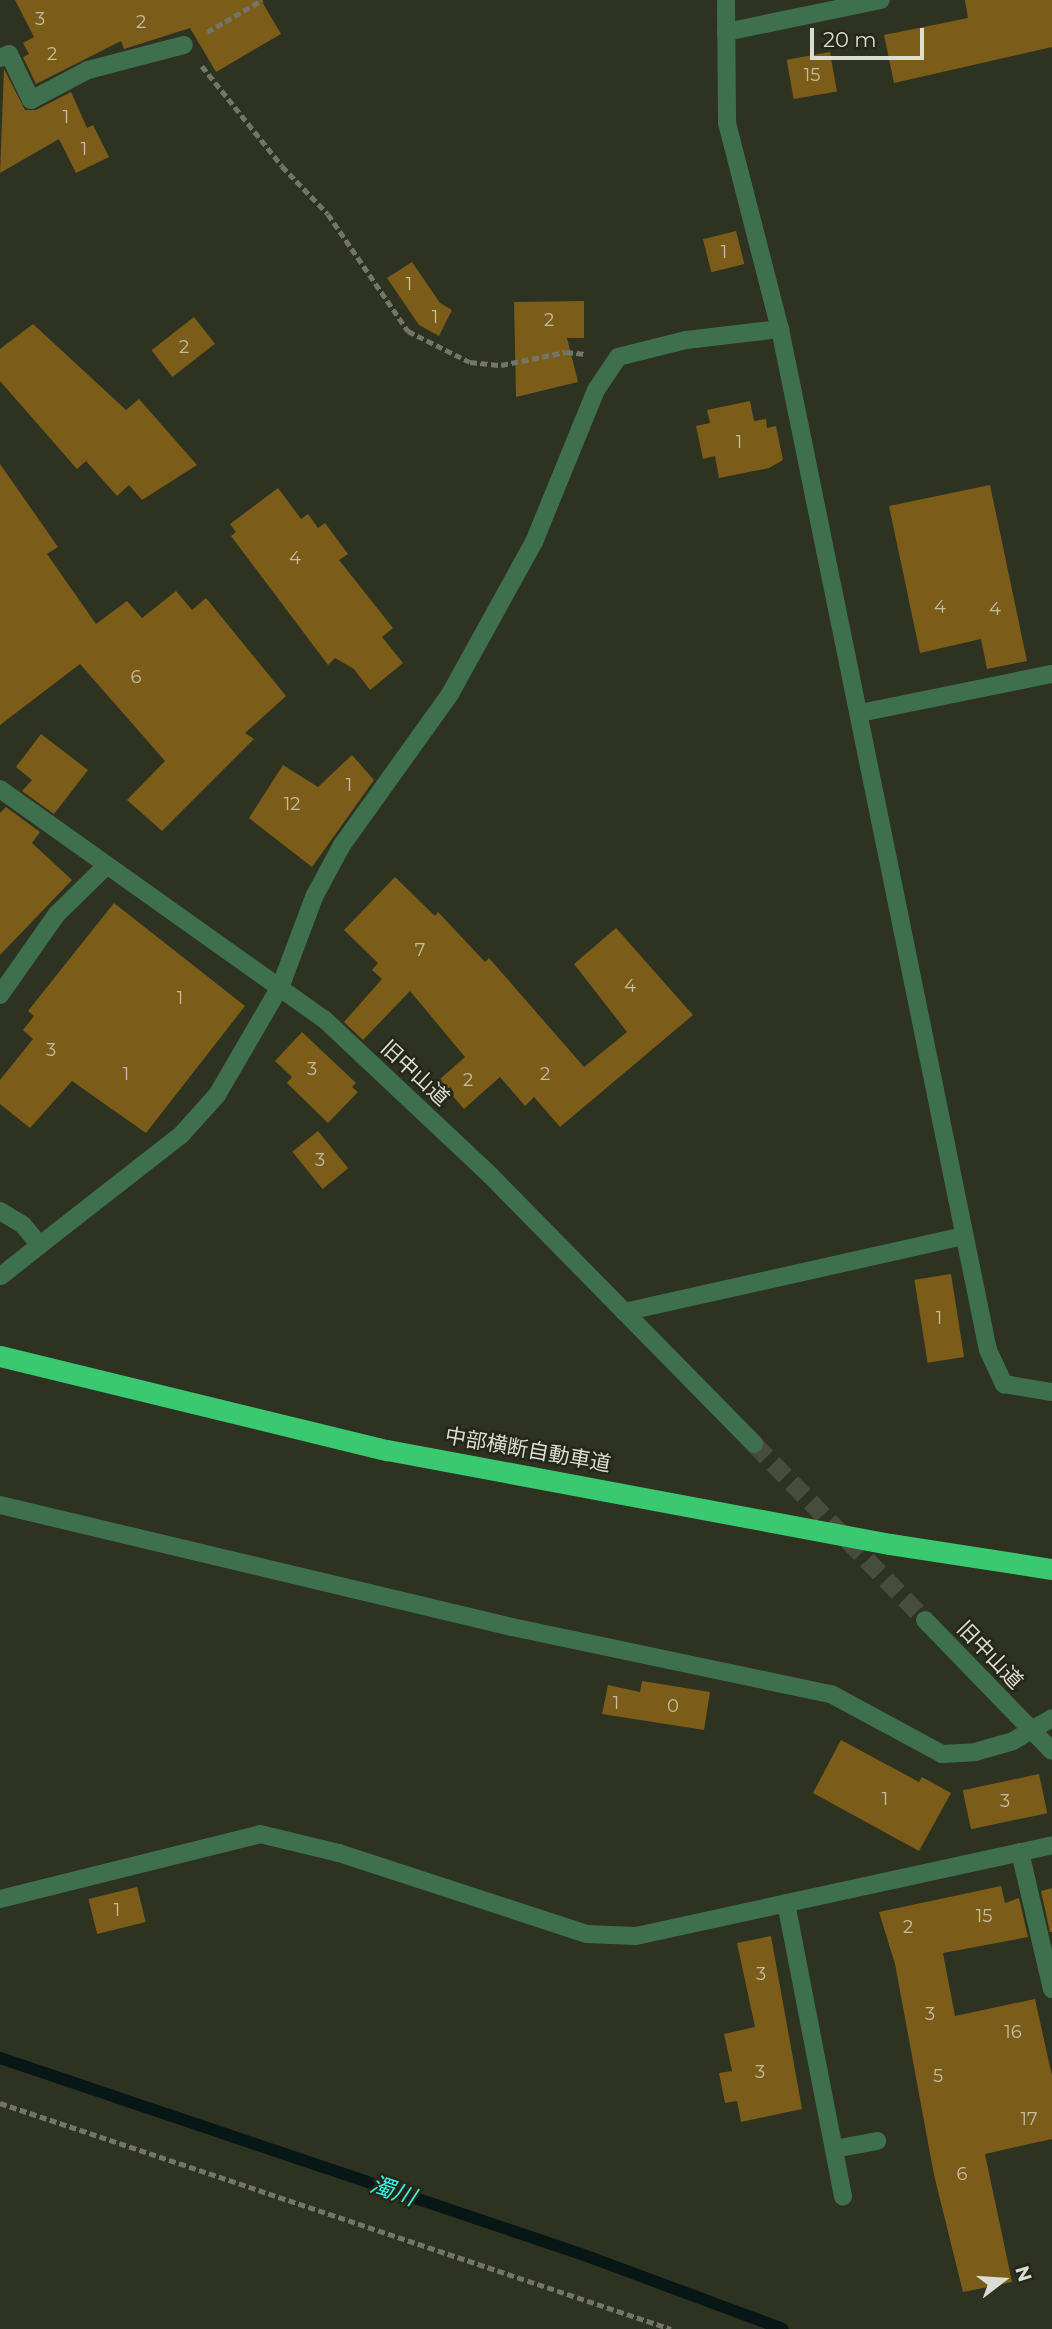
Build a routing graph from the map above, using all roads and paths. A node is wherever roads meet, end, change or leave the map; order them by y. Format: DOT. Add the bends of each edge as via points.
graph roads {
  1 [pos="262,0"];
  2 [pos="726,0"];
  3 [pos="881,0"];
  4 [pos="726,32"];
  5 [pos="184,45"];
  6 [pos="0,58"];
  7 [pos="780,329"];
  8 [pos="618,357"];
  9 [pos="1052,674"];
  10 [pos="860,713"];
  11 [pos="0,789"];
  12 [pos="106,866"];
  13 [pos="281,985"];
  14 [pos="0,995"];
  15 [pos="0,1211"];
  16 [pos="964,1236"];
  17 [pos="40,1245"];
  18 [pos="1,1276"];
  19 [pos="624,1312"];
  20 [pos="0,1356"];
  21 [pos="1052,1392"];
  22 [pos="754,1444"];
  23 [pos="0,1505"];
  24 [pos="1052,1569"];
  25 [pos="925,1620"];
  26 [pos="1052,1718"];
  27 [pos="1032,1731"];
  28 [pos="1052,1751"];
  29 [pos="1052,1845"];
  30 [pos="1020,1852"];
  31 [pos="0,1899"];
  32 [pos="786,1903"];
  33 [pos="1052,1989"];
  34 [pos="0,2103"];
  35 [pos="877,2141"];
  36 [pos="834,2149"];
  37 [pos="843,2197"];
  38 [pos="671,2329"];
  1 -- 5 [label="path"];
  2 -- 4 [label="street"];
  3 -- 4 [label="street"];
  4 -- 7 [label="street" via="727,123"];
  5 -- 6 [label="street" via="88,69 31,100 9,54"];
  5 -- 8 [label="path" via="282,166 328,214 408,331 470,362 501,365 566,352"];
  7 -- 8 [label="street" via="686,340"];
  7 -- 10 [label="street"];
  8 -- 13 [label="street" via="596,390 534,542 450,694 342,845 314,897"];
  9 -- 10 [label="street"];
  10 -- 16 [label="street"];
  11 -- 12 [label="street, 旧中山道"];
  12 -- 13 [label="street, 旧中山道"];
  12 -- 14 [label="street" via="57,914"];
  13 -- 17 [label="street" via="217,1095 181,1135"];
  13 -- 19 [label="street, 旧中山道" via="324,1019 490,1175"];
  15 -- 17 [label="street" via="23,1225"];
  16 -- 19 [label="street"];
  16 -- 21 [label="street" via="993,1369 1004,1384"];
  17 -- 18 [label="street"];
  19 -- 22 [label="street, 旧中山道"];
  20 -- 24 [label="highway, 中部横断自動車道" via="387,1450 890,1544"];
  23 -- 27 [label="street" via="512,1627 831,1694 942,1754 975,1752"];
  25 -- 27 [label="street, 旧中山道"];
  26 -- 27 [label="street"];
  27 -- 28 [label="street, 旧中山道"];
  29 -- 30 [label="street"];
  30 -- 32 [label="street"];
  30 -- 33 [label="street"];
  31 -- 32 [label="street" via="260,1833 339,1853 587,1934 636,1936"];
  32 -- 36 [label="street"];
  34 -- 38 [label="path"];
  35 -- 36 [label="street"];
  36 -- 37 [label="street"];
}
